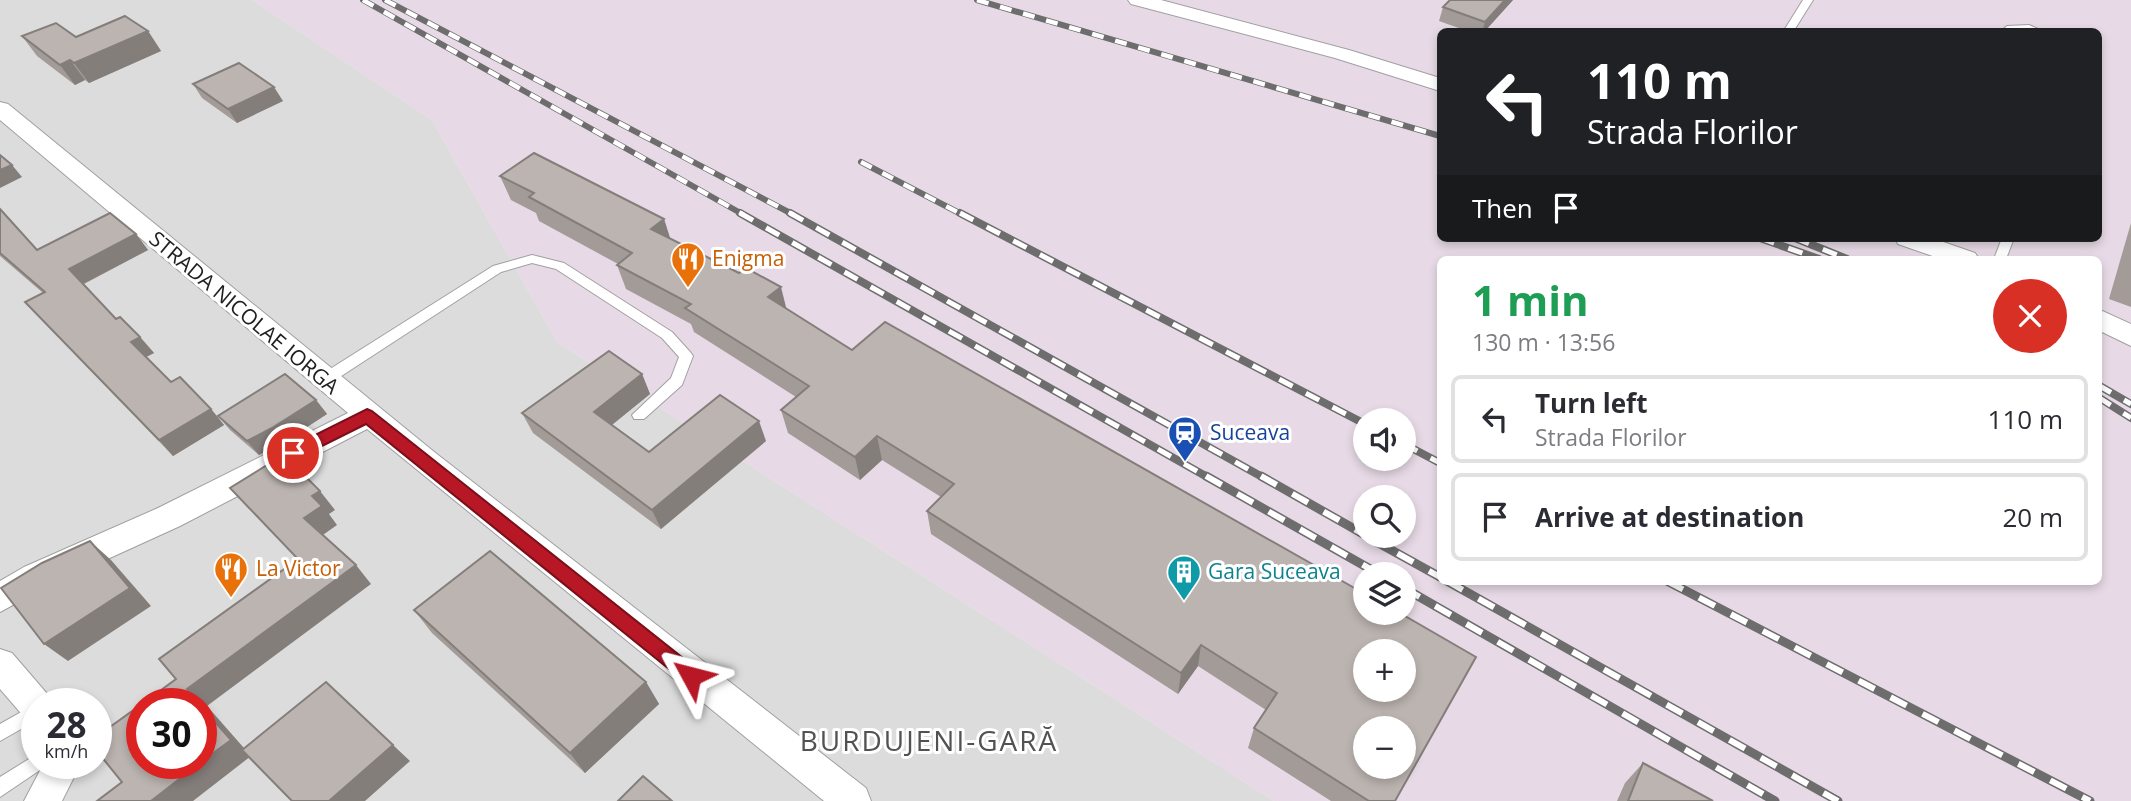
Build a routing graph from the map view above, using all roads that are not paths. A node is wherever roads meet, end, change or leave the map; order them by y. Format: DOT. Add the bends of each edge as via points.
graph roads {
  1 [pos="1138,0"];
  2 [pos="1808,0"];
  3 [pos="1790,28"];
  4 [pos="1437,84"];
  5 [pos="0,109"];
  6 [pos="1919,242"];
  7 [pos="1958,256"];
  8 [pos="2102,320"];
  9 [pos="2131,336"];
  10 [pos="324,380"];
  11 [pos="639,415"];
  12 [pos="367,416"];
  13 [pos="0,598"];
  14 [pos="0,664"];
  15 [pos="21,690"];
  16 [pos="21,719"];
  17 [pos="0,733"];
  18 [pos="21,773"];
  19 [pos="54,779"];
  20 [pos="0,788"];
  21 [pos="42,801"];
  22 [pos="853,801"];
  1 -- 4 [label="street"];
  2 -- 3 [label="lane"];
  5 -- 10 [label="street, STRADA NICOLAE IORGA"];
  6 -- 7 [label="street"];
  8 -- 9 [label="street"];
  10 -- 11 [label="lane" via="497,269 532,259 560,266 667,335 686,356 677,381"];
  10 -- 12 [label="street, STRADA NICOLAE IORGA"];
  12 -- 13 [label="street"];
  12 -- 22 [label="street, STRADA NICOLAE IORGA"];
  14 -- 15 [label="street"];
  16 -- 17 [label="lane"];
  18 -- 20 [label="lane"];
  19 -- 21 [label="street"];
}
